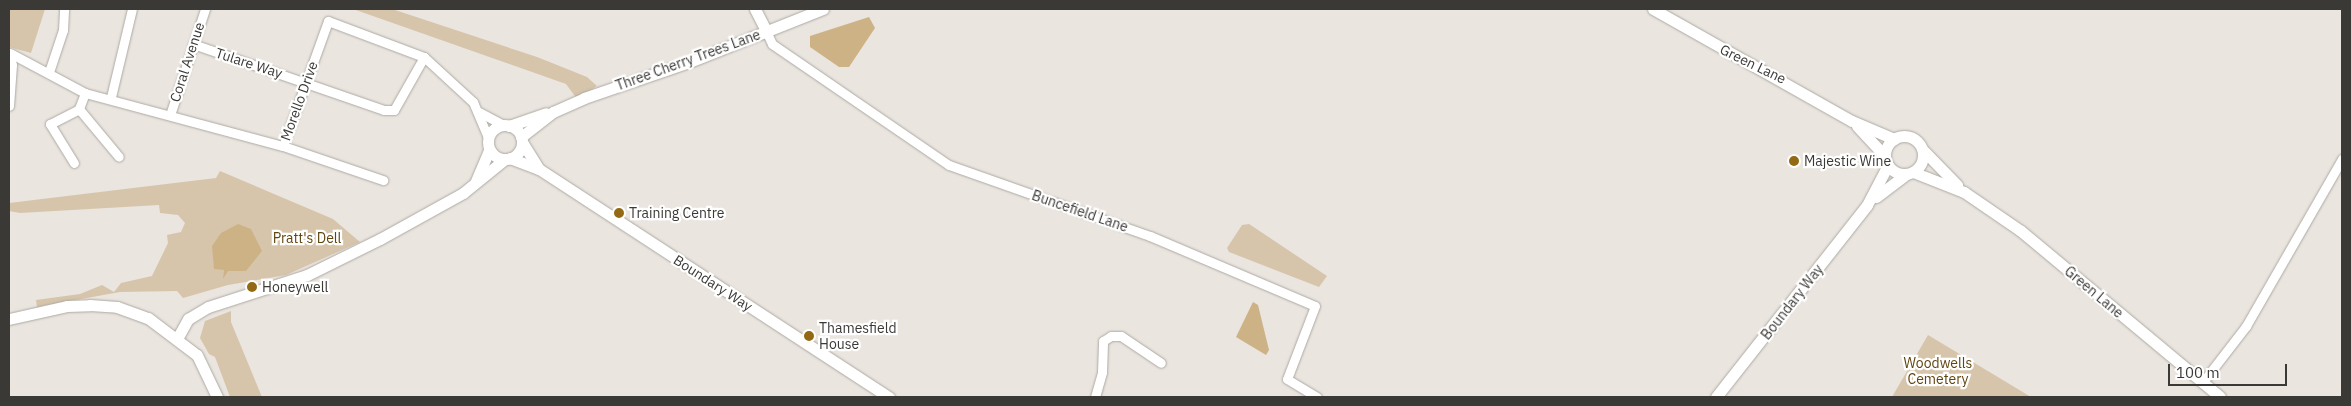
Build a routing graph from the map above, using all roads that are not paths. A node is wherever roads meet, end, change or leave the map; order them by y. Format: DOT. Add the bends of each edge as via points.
graph roads {
  1 [pos="64,9"];
  2 [pos="132,9"];
  3 [pos="204,9"];
  4 [pos="755,9"];
  5 [pos="823,9"];
  6 [pos="1653,9"];
  7 [pos="766,32"];
  8 [pos="193,44"];
  9 [pos="9,53"];
  10 [pos="424,58"];
  11 [pos="49,72"];
  12 [pos="306,81"];
  13 [pos="85,92"];
  14 [pos="111,97"];
  15 [pos="9,106"];
  16 [pos="79,108"];
  17 [pos="477,111"];
  18 [pos="553,112"];
  19 [pos="170,114"];
  20 [pos="1852,121"];
  21 [pos="506,125"];
  22 [pos="488,137"];
  23 [pos="1894,138"];
  24 [pos="521,140"];
  25 [pos="283,146"];
  26 [pos="489,150"];
  27 [pos="1923,150"];
  28 [pos="119,157"];
  29 [pos="2342,158"];
  30 [pos="507,159"];
  31 [pos="1886,161"];
  32 [pos="74,163"];
  33 [pos="539,169"];
  34 [pos="1910,173"];
  35 [pos="383,180"];
  36 [pos="474,185"];
  37 [pos="1964,192"];
  38 [pos="1867,206"];
  39 [pos="9,319"];
  40 [pos="178,338"];
  41 [pos="1161,363"];
  42 [pos="2202,382"];
  43 [pos="217,397"];
  44 [pos="889,397"];
  45 [pos="1095,397"];
  46 [pos="1317,397"];
  47 [pos="1716,397"];
  48 [pos="2220,397"];
  1 -- 11 [label="street" via="63,30"];
  2 -- 14 [label="street"];
  3 -- 8 [label="street, Coral Avenue"];
  4 -- 7 [label="street"];
  5 -- 7 [label="street, Three Cherry Trees Lane"];
  6 -- 20 [label="street, Green Lane"];
  7 -- 18 [label="street, Three Cherry Trees Lane"];
  7 -- 46 [label="street, Buncefield Lane" via="772,44 949,165 1150,236 1316,306 1287,379"];
  8 -- 12 [label="street, Tulare Way"];
  8 -- 19 [label="street, Coral Avenue"];
  9 -- 11 [label="street, Morello Drive"];
  9 -- 15 [label="street" via="12,65"];
  10 -- 12 [label="street, Tulare Way" via="394,110 384,110"];
  10 -- 12 [label="street, Morello Drive" via="328,21"];
  10 -- 17 [label="street, Morello Drive" via="450,78"];
  11 -- 13 [label="street, Morello Drive"];
  12 -- 25 [label="street, Morello Drive"];
  13 -- 14 [label="street, Morello Drive"];
  13 -- 16 [label="street"];
  14 -- 19 [label="street, Morello Drive"];
  16 -- 28 [label="street"];
  16 -- 32 [label="street" via="50,124"];
  17 -- 21 [label="street, Morello Drive"];
  17 -- 22 [label="street, Morello Drive"];
  18 -- 21 [label="street, Three Cherry Trees Lane"];
  18 -- 24 [label="street, Three Cherry Trees Lane"];
  19 -- 25 [label="street, Morello Drive"];
  20 -- 23 [label="street, Green Lane"];
  20 -- 31 [label="street, Green Lane"];
  21 -- 22 [label="street, Three Cherry Trees Lane"];
  21 -- 24 [label="street"];
  22 -- 26 [label="street"];
  23 -- 27 [label="street" via="1913,138"];
  23 -- 31 [label="street"];
  24 -- 30 [label="street, Three Cherry Trees Lane" via="518,153"];
  24 -- 33 [label="street, Boundary Way"];
  25 -- 35 [label="street"];
  26 -- 30 [label="street"];
  26 -- 36 [label="street"];
  27 -- 34 [label="street" via="1921,164"];
  27 -- 37 [label="street, Green Lane"];
  29 -- 42 [label="street" via="2246,326"];
  30 -- 33 [label="street, Boundary Way"];
  30 -- 36 [label="street, Three Cherry Trees Lane"];
  31 -- 34 [label="street"];
  31 -- 38 [label="street, Boundary Way"];
  33 -- 44 [label="street, Boundary Way"];
  34 -- 37 [label="street, Green Lane"];
  34 -- 38 [label="street, Boundary Way"];
  36 -- 40 [label="street, Three Cherry Trees Lane" via="307,275 208,307 188,319"];
  37 -- 42 [label="street, Green Lane" via="2021,231"];
  38 -- 47 [label="street, Boundary Way"];
  39 -- 40 [label="street" via="67,306 117,307 148,318"];
  40 -- 43 [label="street" via="197,355"];
  41 -- 45 [label="street" via="1120,336 1111,336 1103,341 1102,372"];
  42 -- 48 [label="street, Green Lane"];
}
